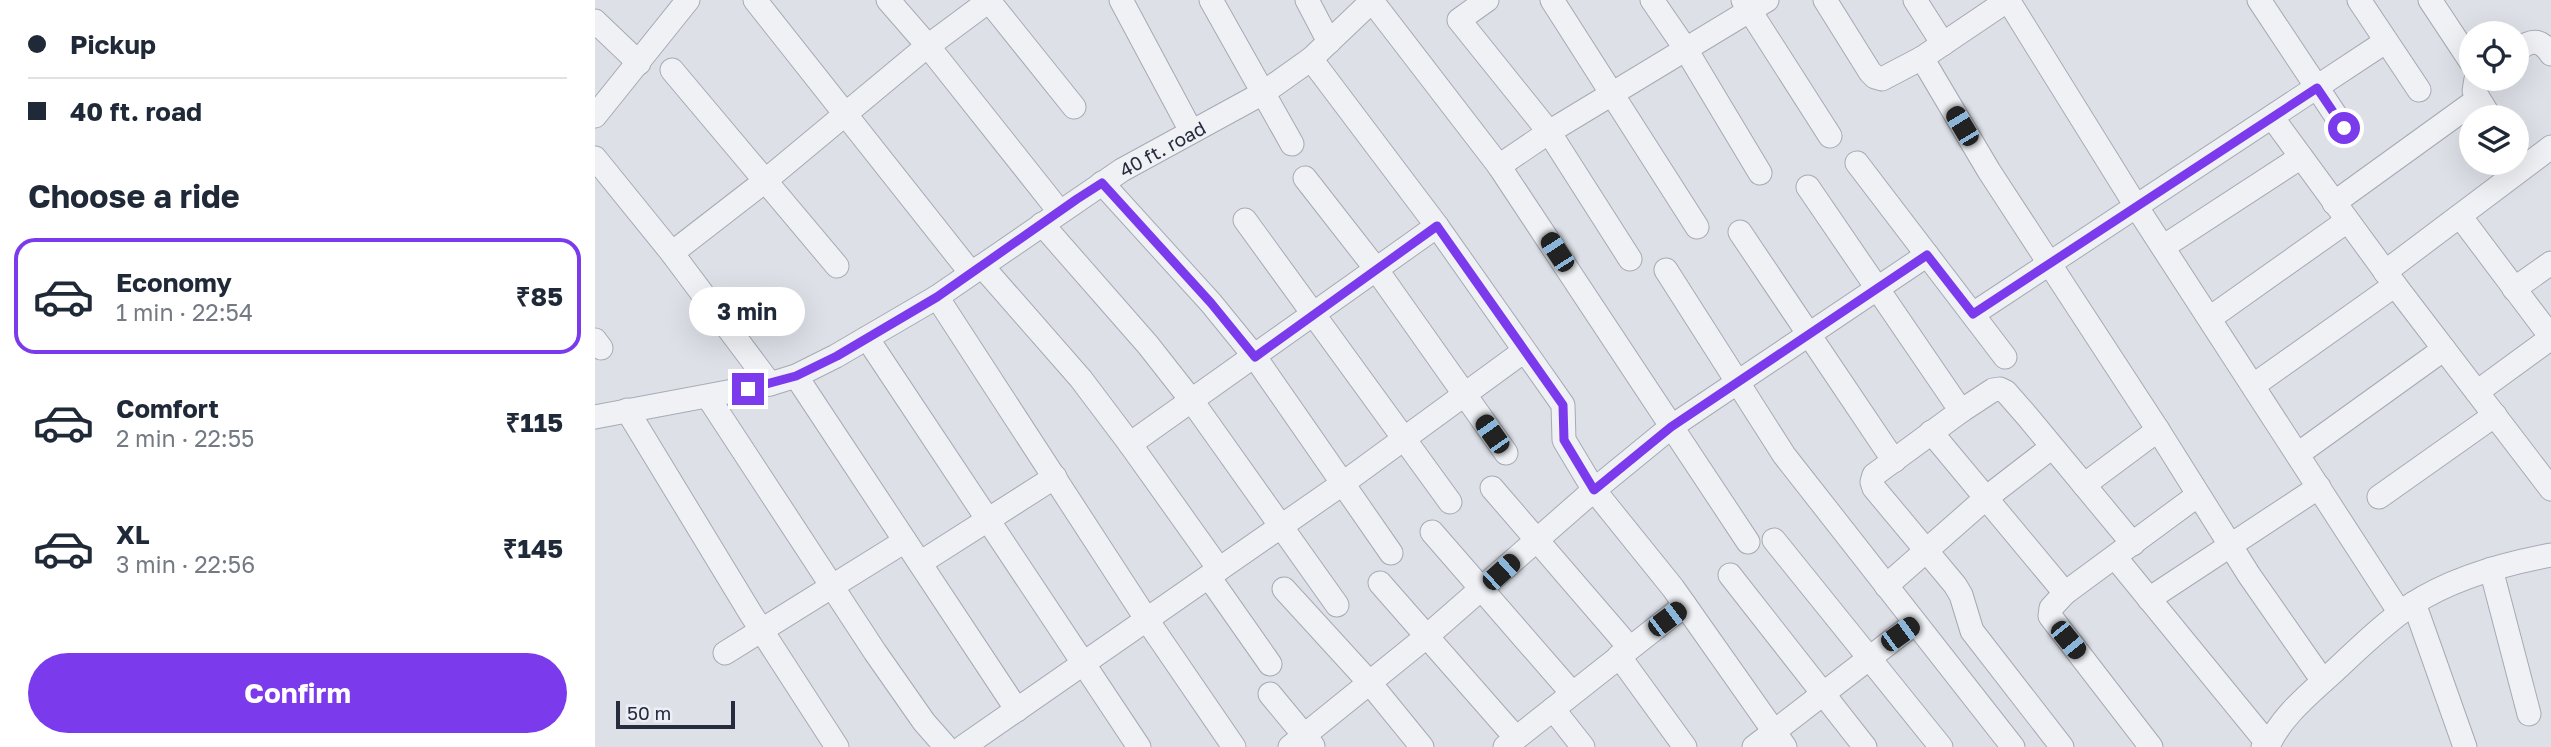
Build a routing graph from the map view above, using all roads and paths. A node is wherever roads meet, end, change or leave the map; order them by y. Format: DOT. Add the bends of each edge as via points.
graph roads {
  1 [pos="688,0"];
  2 [pos="755,0"];
  3 [pos="888,0"];
  4 [pos="989,0"];
  5 [pos="1121,0"];
  6 [pos="1211,0"];
  7 [pos="1307,0"];
  8 [pos="1373,0"];
  9 [pos="1487,0"];
  10 [pos="1552,0"];
  11 [pos="1652,0"];
  12 [pos="1825,0"];
  13 [pos="1915,0"];
  14 [pos="2008,0"];
  15 [pos="2259,0"];
  16 [pos="2359,0"];
  17 [pos="2430,0"];
  18 [pos="1753,4"];
  19 [pos="595,21"];
  20 [pos="2529,41"];
  21 [pos="1329,42"];
  22 [pos="2385,42"];
  23 [pos="1943,44"];
  24 [pos="2459,44"];
  25 [pos="928,47"];
  26 [pos="1685,48"];
  27 [pos="2551,54"];
  28 [pos="1922,58"];
  29 [pos="1311,59"];
  30 [pos="639,63"];
  31 [pos="672,70"];
  32 [pos="2317,88"];
  33 [pos="2419,90"];
  34 [pos="1263,93"];
  35 [pos="1613,93"];
  36 [pos="2481,98"];
  37 [pos="1074,107"];
  38 [pos="847,115"];
  39 [pos="595,116"];
  40 [pos="2272,117"];
  41 [pos="2344,128"];
  42 [pos="1191,131"];
  43 [pos="1549,132"];
  44 [pos="1830,136"];
  45 [pos="1291,144"];
  46 [pos="2551,147"];
  47 [pos="2301,157"];
  48 [pos="2529,158"];
  49 [pos="1857,163"];
  50 [pos="1499,166"];
  51 [pos="598,169"];
  52 [pos="1761,173"];
  53 [pos="2506,175"];
  54 [pos="1305,178"];
  55 [pos="765,181"];
  56 [pos="1102,183"];
  57 [pos="1808,187"];
  58 [pos="2136,206"];
  59 [pos="2340,212"];
  60 [pos="2461,216"];
  61 [pos="1051,217"];
  62 [pos="1245,220"];
  63 [pos="1437,226"];
  64 [pos="1697,228"];
  65 [pos="1739,232"];
  66 [pos="2163,247"];
  67 [pos="672,253"];
  68 [pos="1927,255"];
  69 [pos="1630,259"];
  70 [pos="2551,262"];
  71 [pos="2049,263"];
  72 [pos="837,266"];
  73 [pos="976,269"];
  74 [pos="1376,269"];
  75 [pos="1666,270"];
  76 [pos="2390,279"];
  77 [pos="2514,289"];
  78 [pos="1877,290"];
  79 [pos="937,297"];
  80 [pos="1315,314"];
  81 [pos="1973,314"];
  82 [pos="2210,318"];
  83 [pos="1808,335"];
  84 [pos="867,338"];
  85 [pos="2551,338"];
  86 [pos="2444,349"];
  87 [pos="1524,351"];
  88 [pos="1255,357"];
  89 [pos="2005,357"];
  90 [pos="796,376"];
  91 [pos="1738,381"];
  92 [pos="770,384"];
  93 [pos="2254,385"];
  94 [pos="2477,392"];
  95 [pos="1464,395"];
  96 [pos="708,397"];
  97 [pos="1192,401"];
  98 [pos="627,410"];
  99 [pos="1961,411"];
  100 [pos="2495,415"];
  101 [pos="595,417"];
  102 [pos="1671,427"];
  103 [pos="2158,430"];
  104 [pos="1931,432"];
  105 [pos="1405,439"];
  106 [pos="1130,444"];
  107 [pos="2052,447"];
  108 [pos="1506,453"];
  109 [pos="2298,454"];
  110 [pos="1894,460"];
  111 [pos="1055,477"];
  112 [pos="1342,484"];
  113 [pos="2084,485"];
  114 [pos="2319,487"];
  115 [pos="1492,488"];
  116 [pos="2551,489"];
  117 [pos="1594,490"];
  118 [pos="2198,495"];
  119 [pos="2379,497"];
  120 [pos="1986,498"];
  121 [pos="1450,502"];
  122 [pos="987,521"];
  123 [pos="1282,526"];
  124 [pos="1432,532"];
  125 [pos="1538,540"];
  126 [pos="1774,540"];
  127 [pos="905,541"];
  128 [pos="1748,542"];
  129 [pos="2230,545"];
  130 [pos="1926,551"];
  131 [pos="2124,551"];
  132 [pos="1391,553"];
  133 [pos="2551,555"];
  134 [pos="920,562"];
  135 [pos="2491,569"];
  136 [pos="1214,573"];
  137 [pos="1730,575"];
  138 [pos="1380,583"];
  139 [pos="833,586"];
  140 [pos="1886,586"];
  141 [pos="1284,589"];
  142 [pos="1482,589"];
  143 [pos="2066,593"];
  144 [pos="2149,599"];
  145 [pos="1338,605"];
  146 [pos="1685,605"];
  147 [pos="2407,608"];
  148 [pos="1147,620"];
  149 [pos="1915,623"];
  150 [pos="761,630"];
  151 [pos="1426,637"];
  152 [pos="1624,652"];
  153 [pos="725,653"];
  154 [pos="1868,658"];
  155 [pos="1270,664"];
  156 [pos="1084,665"];
  157 [pos="2323,681"];
  158 [pos="1369,682"];
  159 [pos="1573,693"];
  160 [pos="1270,694"];
  161 [pos="1822,694"];
  162 [pos="1553,709"];
  163 [pos="1017,710"];
  164 [pos="2529,713"];
  165 [pos="2035,714"];
  166 [pos="1779,739"];
  167 [pos="2009,742"];
  168 [pos="1302,743"];
  169 [pos="1511,743"];
  170 [pos="2266,746"];
  171 [pos="837,747"];
  172 [pos="946,747"];
  173 [pos="963,747"];
  174 [pos="1139,747"];
  175 [pos="1234,747"];
  176 [pos="1422,747"];
  177 [pos="1583,747"];
  178 [pos="1685,747"];
  179 [pos="1753,747"];
  180 [pos="1865,747"];
  181 [pos="1941,747"];
  182 [pos="2062,747"];
  183 [pos="2151,747"];
  184 [pos="2465,747"];
  1 -- 30 [label="street"];
  2 -- 38 [label="street"];
  3 -- 25 [label="street"];
  4 -- 25 [label="street"];
  4 -- 37 [label="street"];
  5 -- 42 [label="street"];
  6 -- 34 [label="street"];
  7 -- 21 [label="street"];
  8 -- 21 [label="street, 40 ft. road"];
  8 -- 50 [label="street"];
  9 -- 43 [label="street" via="1459,20"];
  10 -- 35 [label="street"];
  11 -- 26 [label="street"];
  12 -- 28 [label="street" via="1875,78 1882,79"];
  13 -- 23 [label="street"];
  14 -- 23 [label="street"];
  14 -- 58 [label="street"];
  15 -- 32 [label="street"];
  16 -- 22 [label="street"];
  17 -- 24 [label="street"];
  18 -- 26 [label="street"];
  18 -- 44 [label="street"];
  19 -- 30 [label="street"];
  20 -- 27 [label="street" via="2541,43"];
  21 -- 29 [label="street, 40 ft. road"];
  22 -- 32 [label="street"];
  22 -- 33 [label="street"];
  23 -- 28 [label="street"];
  25 -- 38 [label="street"];
  25 -- 61 [label="street"];
  26 -- 35 [label="street"];
  26 -- 52 [label="street"];
  28 -- 71 [label="street"];
  29 -- 34 [label="street, 40 ft. road"];
  29 -- 63 [label="street"];
  30 -- 39 [label="street"];
  31 -- 55 [label="street"];
  32 -- 40 [label="street"];
  32 -- 41 [label="street"];
  34 -- 42 [label="street, 40 ft. road"];
  34 -- 45 [label="street"];
  35 -- 43 [label="street"];
  35 -- 64 [label="street"];
  36 -- 59 [label="street"];
  38 -- 55 [label="street"];
  38 -- 73 [label="street"];
  40 -- 47 [label="street"];
  40 -- 58 [label="street"];
  42 -- 56 [label="street, 40 ft. road"];
  43 -- 50 [label="street"];
  43 -- 69 [label="street"];
  46 -- 48 [label="street"];
  47 -- 59 [label="street"];
  47 -- 66 [label="street"];
  49 -- 68 [label="street"];
  50 -- 102 [label="street"];
  51 -- 67 [label="street"];
  53 -- 60 [label="street"];
  54 -- 74 [label="street"];
  55 -- 67 [label="street"];
  55 -- 72 [label="street"];
  56 -- 61 [label="street, 40 ft. road"];
  56 -- 88 [label="street"];
  57 -- 78 [label="street"];
  58 -- 66 [label="street"];
  58 -- 71 [label="street"];
  59 -- 76 [label="street"];
  59 -- 82 [label="street"];
  60 -- 76 [label="street"];
  60 -- 77 [label="street"];
  61 -- 73 [label="street, 40 ft. road"];
  61 -- 97 [label="street"];
  62 -- 80 [label="street"];
  63 -- 74 [label="street"];
  63 -- 87 [label="street"];
  65 -- 83 [label="street"];
  66 -- 82 [label="street"];
  67 -- 92 [label="street"];
  68 -- 78 [label="street"];
  68 -- 81 [label="street"];
  70 -- 77 [label="street"];
  71 -- 81 [label="street"];
  71 -- 103 [label="street"];
  73 -- 79 [label="street, 40 ft. road"];
  73 -- 106 [label="street" via="1081,379"];
  74 -- 80 [label="street"];
  74 -- 95 [label="street"];
  75 -- 91 [label="street"];
  76 -- 86 [label="street"];
  76 -- 93 [label="street"];
  77 -- 85 [label="street"];
  78 -- 83 [label="street"];
  78 -- 99 [label="street"];
  79 -- 84 [label="street, 40 ft. road"];
  79 -- 111 [label="street"];
  80 -- 88 [label="street"];
  80 -- 105 [label="street"];
  81 -- 89 [label="street"];
  82 -- 93 [label="street"];
  83 -- 91 [label="street"];
  83 -- 110 [label="street"];
  84 -- 90 [label="street, 40 ft. road"];
  84 -- 122 [label="street"];
  85 -- 94 [label="street"];
  86 -- 94 [label="street"];
  86 -- 109 [label="street"];
  87 -- 95 [label="street"];
  87 -- 117 [label="street" via="1563,405 1564,440"];
  88 -- 97 [label="street"];
  88 -- 112 [label="street"];
  90 -- 92 [label="street, 40 ft. road"];
  90 -- 127 [label="street"];
  91 -- 102 [label="street"];
  91 -- 140 [label="street" via="1784,455"];
  92 -- 96 [label="street, 40 ft. road"];
  93 -- 109 [label="street"];
  94 -- 100 [label="street"];
  95 -- 105 [label="street"];
  95 -- 108 [label="street"];
  96 -- 98 [label="street, 40 ft. road"];
  96 -- 139 [label="street"];
  97 -- 106 [label="street"];
  97 -- 123 [label="street"];
  98 -- 101 [label="street, 40 ft. road"];
  98 -- 150 [label="street"];
  99 -- 104 [label="street"];
  99 -- 107 [label="street" via="2000,389"];
  100 -- 116 [label="street"];
  100 -- 119 [label="street"];
  102 -- 117 [label="street"];
  102 -- 128 [label="street"];
  103 -- 113 [label="street"];
  103 -- 118 [label="street"];
  104 -- 110 [label="street"];
  104 -- 120 [label="street"];
  105 -- 112 [label="street"];
  105 -- 121 [label="street"];
  106 -- 136 [label="street"];
  107 -- 113 [label="street"];
  107 -- 120 [label="street"];
  109 -- 114 [label="street"];
  110 -- 130 [label="street" via="1874,475 1872,482"];
  111 -- 122 [label="street"];
  111 -- 148 [label="street"];
  112 -- 123 [label="street"];
  112 -- 132 [label="street"];
  113 -- 131 [label="street"];
  114 -- 129 [label="street"];
  114 -- 147 [label="street"];
  115 -- 125 [label="street"];
  117 -- 125 [label="street"];
  117 -- 146 [label="street"];
  118 -- 129 [label="street"];
  118 -- 131 [label="street"];
  120 -- 130 [label="street"];
  120 -- 143 [label="street"];
  122 -- 134 [label="street"];
  122 -- 156 [label="street"];
  123 -- 136 [label="street"];
  123 -- 145 [label="street"];
  124 -- 142 [label="street"];
  125 -- 142 [label="street"];
  125 -- 152 [label="street"];
  126 -- 154 [label="street"];
  127 -- 134 [label="street"];
  127 -- 139 [label="street"];
  129 -- 144 [label="street"];
  129 -- 157 [label="street"];
  130 -- 140 [label="street"];
  130 -- 165 [label="street" via="1961,595 1972,631"];
  131 -- 143 [label="street"];
  131 -- 144 [label="street"];
  133 -- 135 [label="street"];
  134 -- 163 [label="street"];
  135 -- 147 [label="street"];
  135 -- 164 [label="street"];
  136 -- 148 [label="street"];
  136 -- 155 [label="street"];
  137 -- 161 [label="street"];
  138 -- 151 [label="street"];
  139 -- 150 [label="street"];
  139 -- 172 [label="street" via="924,722"];
  140 -- 149 [label="street"];
  141 -- 158 [label="street"];
  142 -- 151 [label="street"];
  142 -- 159 [label="street"];
  143 -- 183 [label="street" via="2050,616"];
  144 -- 170 [label="street"];
  146 -- 152 [label="street"];
  146 -- 166 [label="street"];
  147 -- 157 [label="street"];
  147 -- 184 [label="street"];
  148 -- 156 [label="street"];
  148 -- 175 [label="street"];
  149 -- 154 [label="street"];
  149 -- 167 [label="street"];
  150 -- 153 [label="street"];
  150 -- 171 [label="street"];
  151 -- 158 [label="street"];
  151 -- 169 [label="street"];
  152 -- 159 [label="street"];
  152 -- 178 [label="street"];
  154 -- 161 [label="street"];
  154 -- 181 [label="street"];
  156 -- 163 [label="street"];
  156 -- 174 [label="street"];
  157 -- 170 [label="street" via="2283,721"];
  158 -- 168 [label="street"];
  158 -- 176 [label="street"];
  159 -- 162 [label="street"];
  160 -- 168 [label="street"];
  161 -- 166 [label="street"];
  161 -- 180 [label="street"];
  162 -- 169 [label="street"];
  162 -- 177 [label="street"];
  163 -- 173 [label="street"];
  165 -- 167 [label="street"];
  165 -- 182 [label="street"];
  166 -- 179 [label="street"];
}
